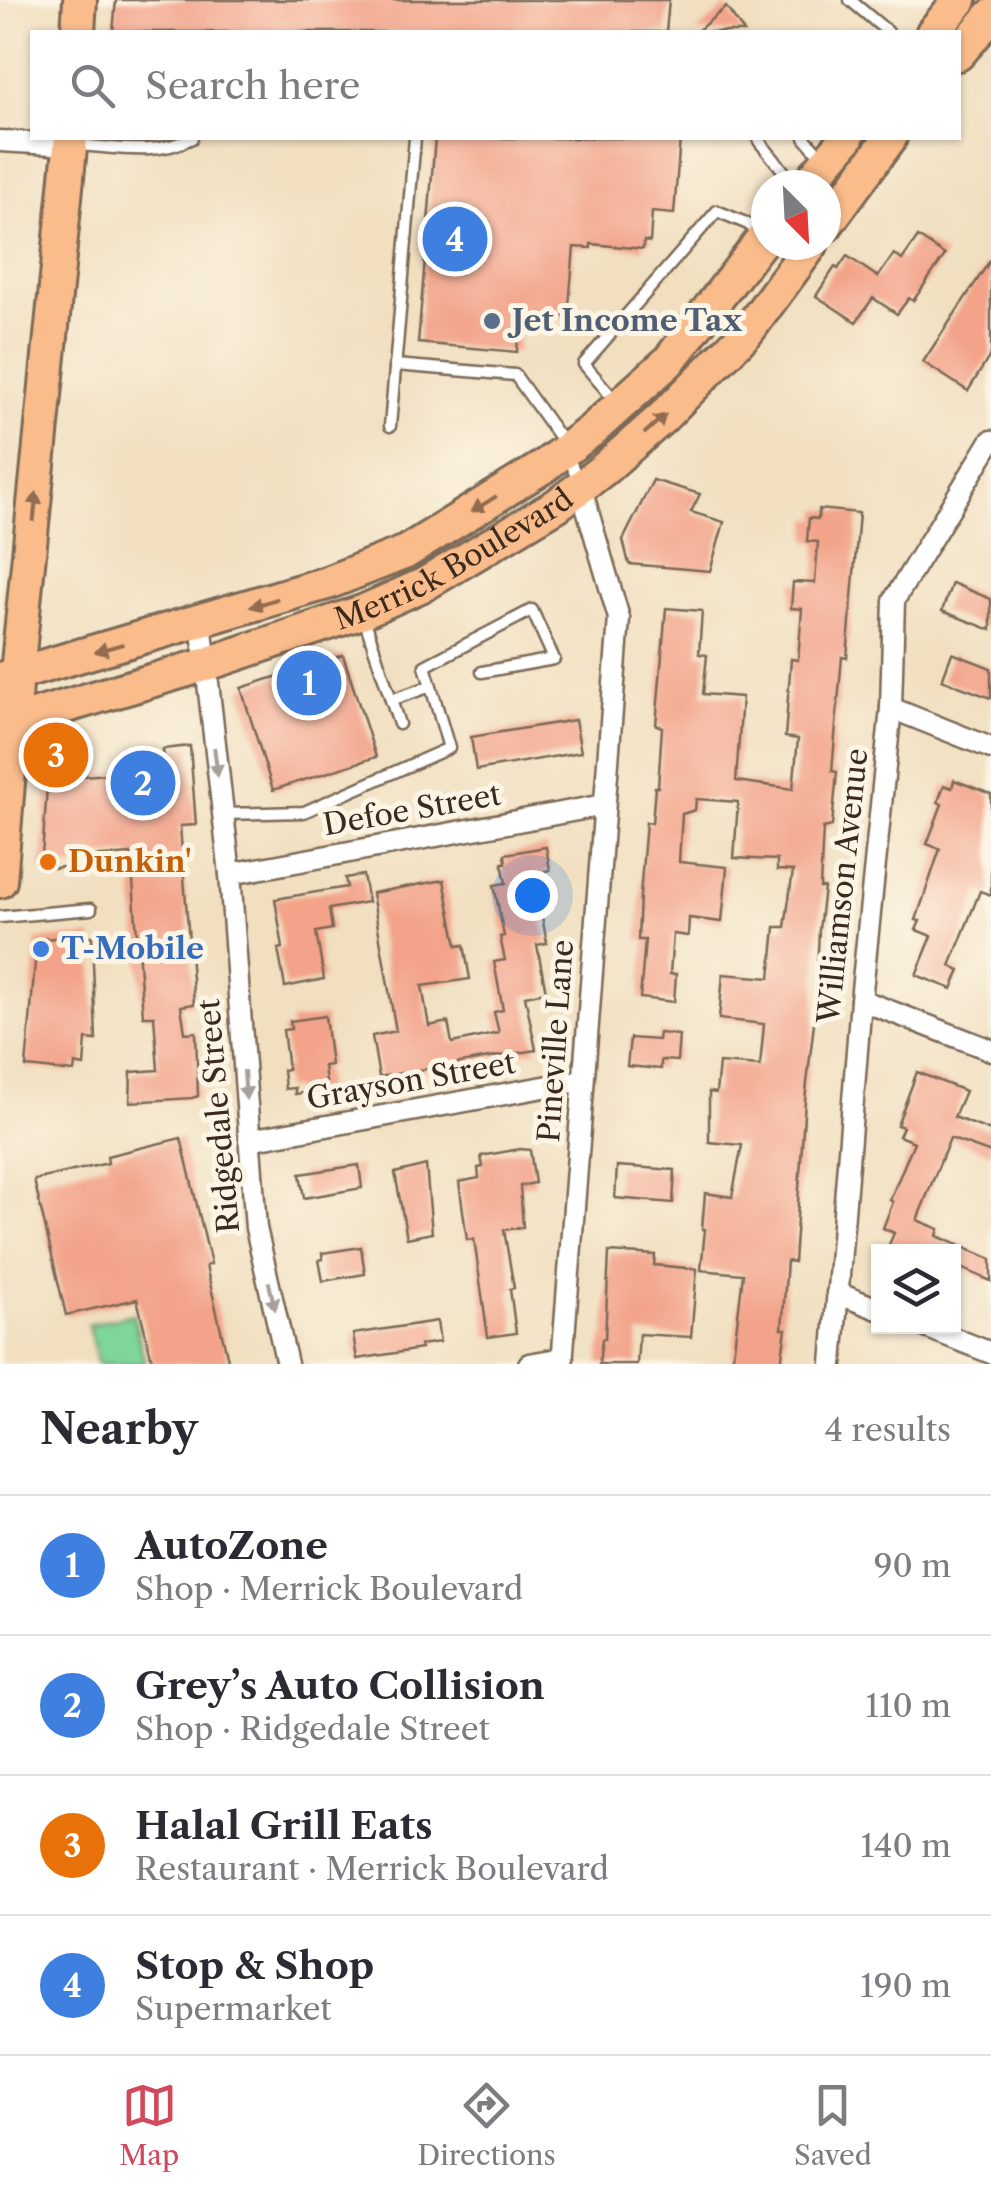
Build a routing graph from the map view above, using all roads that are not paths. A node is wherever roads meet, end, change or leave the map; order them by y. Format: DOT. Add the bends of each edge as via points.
graph roads {
  1 [pos="80,0"];
  2 [pos="850,0"];
  3 [pos="960,0"];
  4 [pos="991,16"];
  5 [pos="78,30"];
  6 [pos="886,30"];
  7 [pos="935,30"];
  8 [pos="961,51"];
  9 [pos="0,140"];
  10 [pos="188,140"];
  11 [pos="415,140"];
  12 [pos="889,140"];
  13 [pos="70,141"];
  14 [pos="759,141"];
  15 [pos="783,170"];
  16 [pos="841,205"];
  17 [pos="751,226"];
  18 [pos="751,254"];
  19 [pos="800,260"];
  20 [pos="395,364"];
  21 [pos="619,406"];
  22 [pos="390,426"];
  23 [pos="991,441"];
  24 [pos="566,451"];
  25 [pos="582,488"];
  26 [pos="362,612"];
  27 [pos="201,622"];
  28 [pos="204,665"];
  29 [pos="482,672"];
  30 [pos="9,676"];
  31 [pos="431,686"];
  32 [pos="392,700"];
  33 [pos="891,708"];
  34 [pos="5,720"];
  35 [pos="400,724"];
  36 [pos="991,748"];
  37 [pos="604,805"];
  38 [pos="222,814"];
  39 [pos="230,874"];
  40 [pos="0,881"];
  41 [pos="91,909"];
  42 [pos="0,918"];
  43 [pos="862,1000"];
  44 [pos="991,1050"];
  45 [pos="583,1080"];
  46 [pos="249,1140"];
  47 [pos="836,1293"];
  48 [pos="871,1306"];
  49 [pos="943,1334"];
  50 [pos="991,1353"];
  51 [pos="562,1361"];
  52 [pos="287,1364"];
  53 [pos="529,1364"];
  54 [pos="832,1364"];
  1 -- 5 [label="main road"];
  2 -- 6 [label="lane"];
  3 -- 7 [label="main road"];
  4 -- 8 [label="main road"];
  9 -- 13 [label="street"];
  10 -- 13 [label="lane" via="153,151"];
  11 -- 20 [label="lane"];
  12 -- 16 [label="main road"];
  30 -- 13 [label="main road, one-way"];
  14 -- 15 [label="lane"];
  17 -- 21 [label="lane" via="717,211 584,364"];
  18 -- 21 [label="main road, Merrick Boulevard" via="668,362"];
  25 -- 19 [label="main road, Merrick Boulevard, one-way" via="747,332"];
  20 -- 22 [label="lane"];
  20 -- 24 [label="lane" via="515,374"];
  21 -- 24 [label="main road, Merrick Boulevard"];
  23 -- 33 [label="street, Williamson Avenue" via="894,600"];
  24 -- 25 [label="lane"];
  24 -- 27 [label="main road, Merrick Boulevard, one-way" via="406,552"];
  25 -- 26 [label="main road, Merrick Boulevard" via="424,584"];
  25 -- 37 [label="street, Pineville Lane" via="619,618"];
  26 -- 28 [label="main road, Merrick Boulevard"];
  26 -- 32 [label="lane"];
  27 -- 28 [label="street, Ridgedale Street"];
  27 -- 30 [label="main road, Merrick Boulevard, one-way"];
  28 -- 34 [label="main road, Merrick Boulevard"];
  28 -- 38 [label="street, Ridgedale Street, one-way"];
  29 -- 31 [label="lane" via="554,659 532,610 426,666"];
  30 -- 34 [label="main road"];
  31 -- 32 [label="lane"];
  31 -- 38 [label="lane" via="449,748 304,812"];
  32 -- 35 [label="lane"];
  33 -- 36 [label="street"];
  33 -- 43 [label="street, Williamson Avenue"];
  34 -- 40 [label="main road"];
  37 -- 39 [label="street, Defoe Street"];
  37 -- 45 [label="street, Pineville Lane"];
  38 -- 39 [label="street, Ridgedale Street"];
  39 -- 46 [label="street, Ridgedale Street, one-way"];
  41 -- 42 [label="lane"];
  43 -- 44 [label="street"];
  43 -- 47 [label="street, Williamson Avenue"];
  45 -- 46 [label="street, Grayson Street"];
  45 -- 51 [label="street, Pineville Lane"];
  46 -- 52 [label="street, Ridgedale Street, one-way" via="256,1228"];
  47 -- 48 [label="street"];
  47 -- 54 [label="street, Williamson Avenue"];
  49 -- 50 [label="street"];
  51 -- 53 [label="street"];
}
